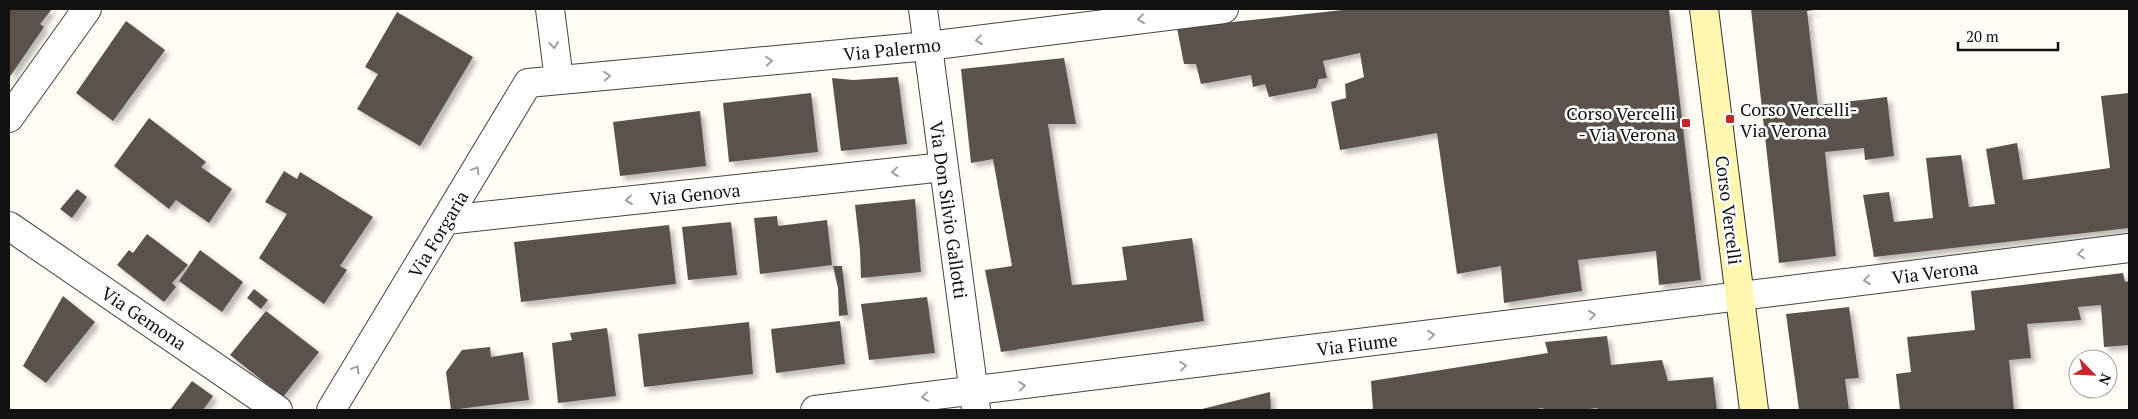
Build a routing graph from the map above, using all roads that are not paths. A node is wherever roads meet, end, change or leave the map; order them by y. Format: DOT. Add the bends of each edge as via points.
graph roads {
  1 [pos="87,9"];
  2 [pos="550,9"];
  3 [pos="924,9"];
  4 [pos="1224,9"];
  5 [pos="1704,9"];
  6 [pos="928,46"];
  7 [pos="559,80"];
  8 [pos="9,118"];
  9 [pos="944,167"];
  10 [pos="446,220"];
  11 [pos="9,226"];
  12 [pos="2129,248"];
  13 [pos="1740,296"];
  14 [pos="974,401"];
  15 [pos="278,410"];
  16 [pos="331,410"];
  17 [pos="815,410"];
  18 [pos="1754,410"];
  1 -- 8 [label="street"];
  2 -- 7 [label="street, one-way"];
  3 -- 6 [label="street, Via Don Silvio Gallotti"];
  4 -- 6 [label="street, Via Palermo, one-way"];
  5 -- 13 [label="main road, Corso Vercelli"];
  7 -- 6 [label="street, Via Palermo, one-way"];
  6 -- 9 [label="street, Via Don Silvio Gallotti"];
  10 -- 7 [label="street, Via Forgaria, one-way" via="528,83"];
  9 -- 10 [label="street, Via Genova, one-way"];
  9 -- 14 [label="street, Via Don Silvio Gallotti"];
  16 -- 10 [label="street, Via Forgaria, one-way"];
  11 -- 15 [label="street, Via Gemona"];
  12 -- 13 [label="street, Via Verona, one-way"];
  14 -- 13 [label="street, Via Fiume, one-way"];
  13 -- 18 [label="main road, Corso Vercelli"];
  14 -- 17 [label="street, Via Fiume, one-way"];
}
